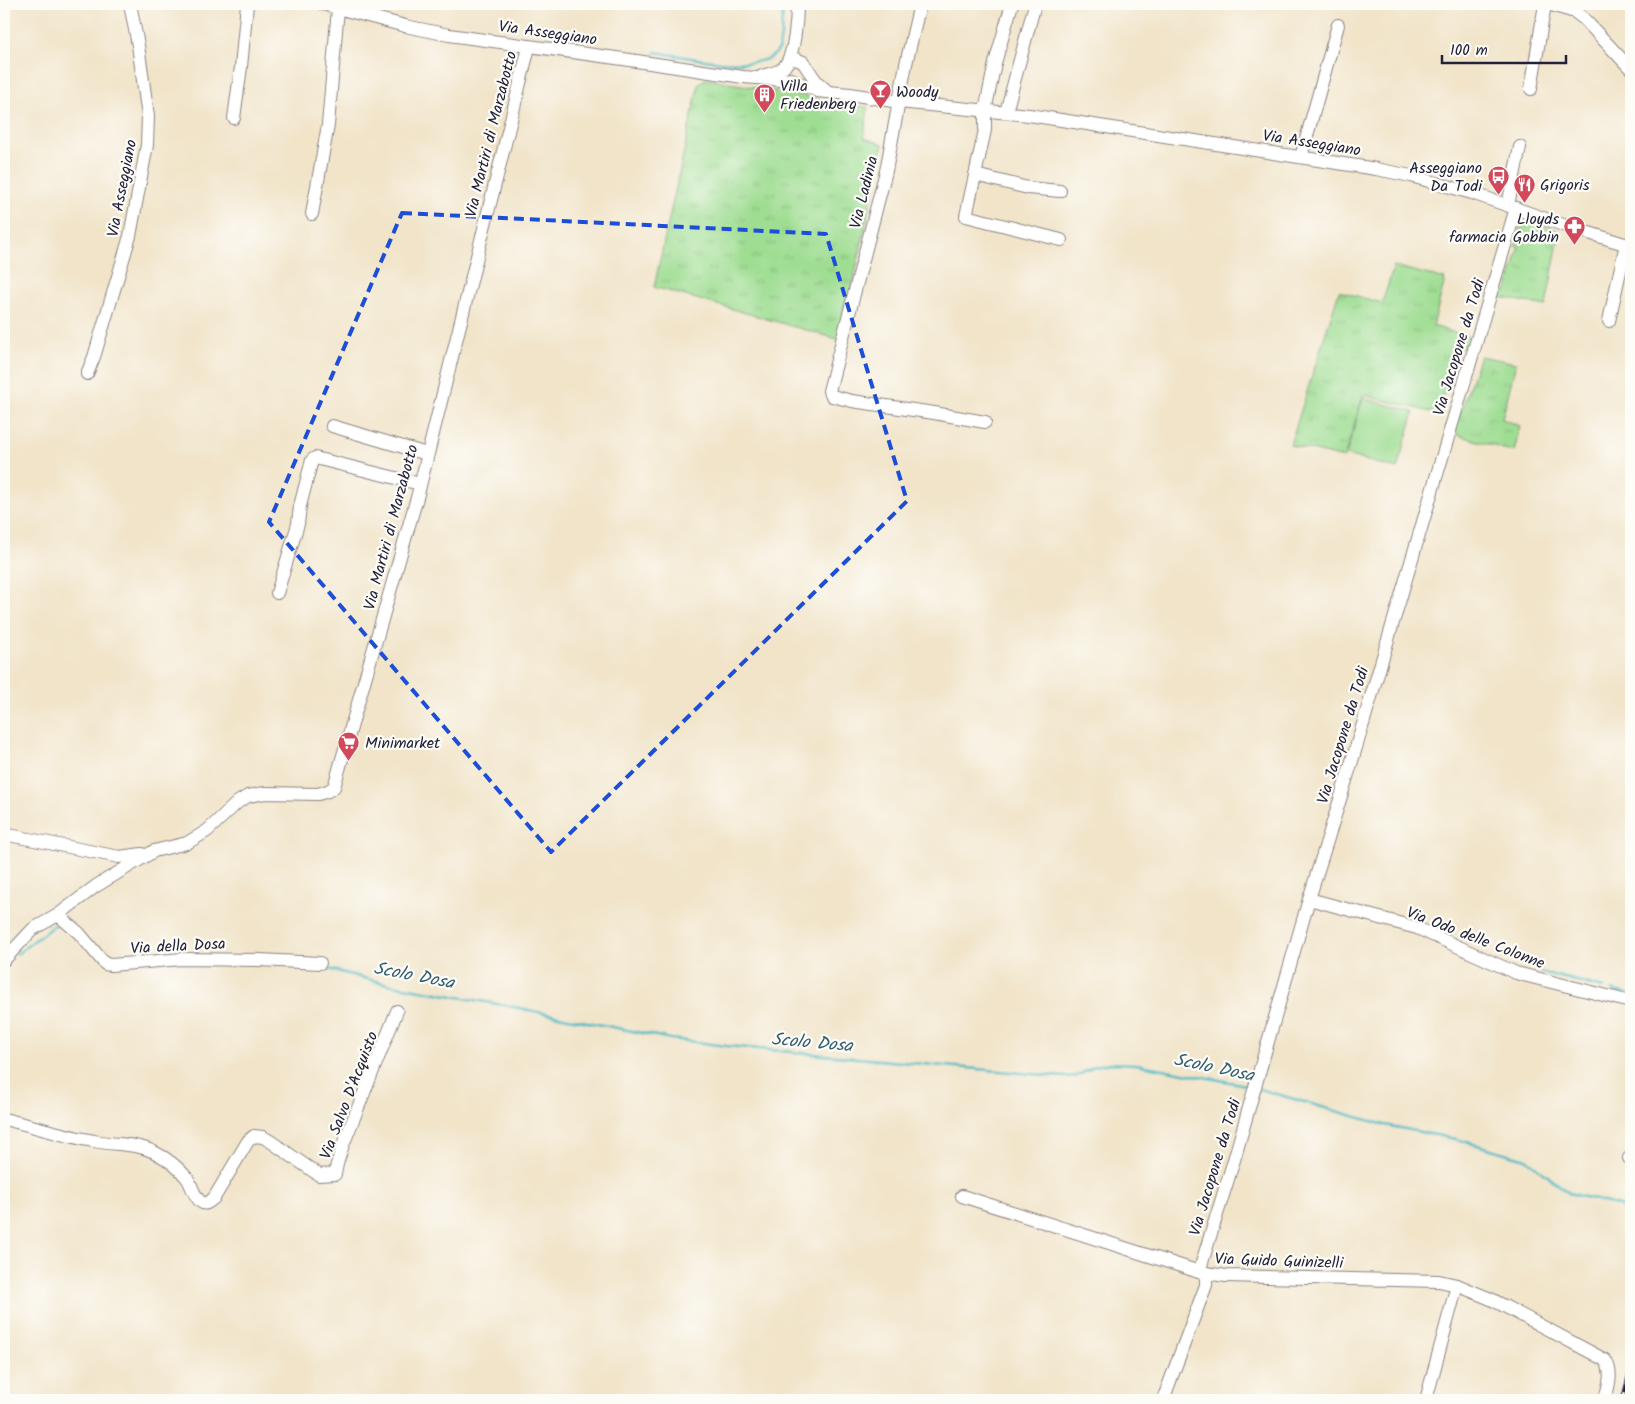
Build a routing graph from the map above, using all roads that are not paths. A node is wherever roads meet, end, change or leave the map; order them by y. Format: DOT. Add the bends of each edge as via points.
graph roads {
  1 [pos="130,4"];
  2 [pos="247,4"];
  3 [pos="323,4"];
  4 [pos="797,4"];
  5 [pos="920,4"];
  6 [pos="1012,4"];
  7 [pos="1035,4"];
  8 [pos="1547,4"];
  9 [pos="338,8"];
  10 [pos="796,24"];
  11 [pos="1338,25"];
  12 [pos="529,46"];
  13 [pos="787,64"];
  14 [pos="804,64"];
  15 [pos="1631,69"];
  16 [pos="757,78"];
  17 [pos="793,79"];
  18 [pos="1531,89"];
  19 [pos="828,92"];
  20 [pos="899,102"];
  21 [pos="985,111"];
  22 [pos="1006,112"];
  23 [pos="234,118"];
  24 [pos="1520,147"];
  25 [pos="1301,156"];
  26 [pos="975,175"];
  27 [pos="1060,192"];
  28 [pos="1512,207"];
  29 [pos="312,214"];
  30 [pos="1061,240"];
  31 [pos="1628,245"];
  32 [pos="1609,321"];
  33 [pos="87,374"];
  34 [pos="985,422"];
  35 [pos="332,426"];
  36 [pos="427,454"];
  37 [pos="420,484"];
  38 [pos="277,593"];
  39 [pos="4,834"];
  40 [pos="125,863"];
  41 [pos="1309,899"];
  42 [pos="58,915"];
  43 [pos="4,960"];
  44 [pos="320,963"];
  45 [pos="1631,1002"];
  46 [pos="397,1011"];
  47 [pos="4,1119"];
  48 [pos="962,1196"];
  49 [pos="1202,1272"];
  50 [pos="1457,1285"];
  51 [pos="1163,1400"];
  52 [pos="1426,1400"];
  53 [pos="1605,1400"];
  1 -- 33 [label="street, Via Asseggiano" via="148,116 147,145 130,236"];
  2 -- 23 [label="street"];
  3 -- 9 [label="street, Via Asseggiano"];
  4 -- 10 [label="street"];
  5 -- 20 [label="street, Via Ladinia"];
  6 -- 21 [label="street"];
  7 -- 22 [label="street"];
  8 -- 15 [label="street" via="1575,12"];
  8 -- 18 [label="street"];
  9 -- 12 [label="street, Via Asseggiano" via="432,32"];
  9 -- 29 [label="street" via="328,126"];
  10 -- 13 [label="street"];
  10 -- 14 [label="street"];
  11 -- 25 [label="street"];
  12 -- 16 [label="street, Via Asseggiano"];
  12 -- 36 [label="street, Via Martiri di Marzabotto"];
  13 -- 14 [label="street" via="796,59"];
  13 -- 16 [label="street"];
  13 -- 17 [label="street" via="785,74"];
  14 -- 17 [label="street" via="803,75"];
  14 -- 19 [label="street" via="816,82"];
  16 -- 17 [label="street, Via Asseggiano"];
  17 -- 19 [label="street, Via Asseggiano" via="812,89"];
  19 -- 20 [label="street, Via Asseggiano"];
  20 -- 21 [label="street, Via Asseggiano"];
  20 -- 34 [label="street, Via Ladinia" via="886,171 828,392 852,401"];
  21 -- 22 [label="street, Via Asseggiano"];
  21 -- 26 [label="street" via="985,130"];
  22 -- 25 [label="street, Via Asseggiano"];
  24 -- 28 [label="street, Via Jacopone da Todi"];
  25 -- 28 [label="street, Via Asseggiano" via="1411,176"];
  26 -- 27 [label="street"];
  26 -- 30 [label="street" via="966,216"];
  28 -- 31 [label="street, Via Asseggiano"];
  28 -- 41 [label="street, Via Jacopone da Todi"];
  31 -- 32 [label="street, Via Asseggiano"];
  35 -- 36 [label="street"];
  36 -- 37 [label="street, Via Martiri di Marzabotto"];
  37 -- 38 [label="street" via="315,458 312,460 298,524"];
  37 -- 40 [label="street, Via Martiri di Marzabotto" via="334,787 318,794 253,794 238,802 207,831 187,843 154,851"];
  39 -- 40 [label="street" via="116,857"];
  40 -- 42 [label="street"];
  41 -- 45 [label="street, Via Odo delle Colonne" via="1417,928 1516,973"];
  41 -- 49 [label="street, Via Jacopone da Todi"];
  42 -- 43 [label="street" via="33,930"];
  42 -- 44 [label="street, Via della Dosa" via="80,933 105,964 182,959"];
  46 -- 47 [label="street, Via Salvo D'Acquisto" via="336,1164 336,1174 319,1175 270,1141 254,1136 214,1198 205,1203 196,1196 187,1178 155,1152 70,1136"];
  48 -- 49 [label="street, Via Guido Guinizelli"];
  49 -- 50 [label="street, Via Guido Guinizelli" via="1226,1276 1439,1281"];
  49 -- 51 [label="street, Via Jacopone da Todi" via="1206,1285"];
  50 -- 52 [label="street"];
  50 -- 53 [label="street, Via Guido Guinizelli" via="1493,1300 1601,1357 1610,1374"];
}
